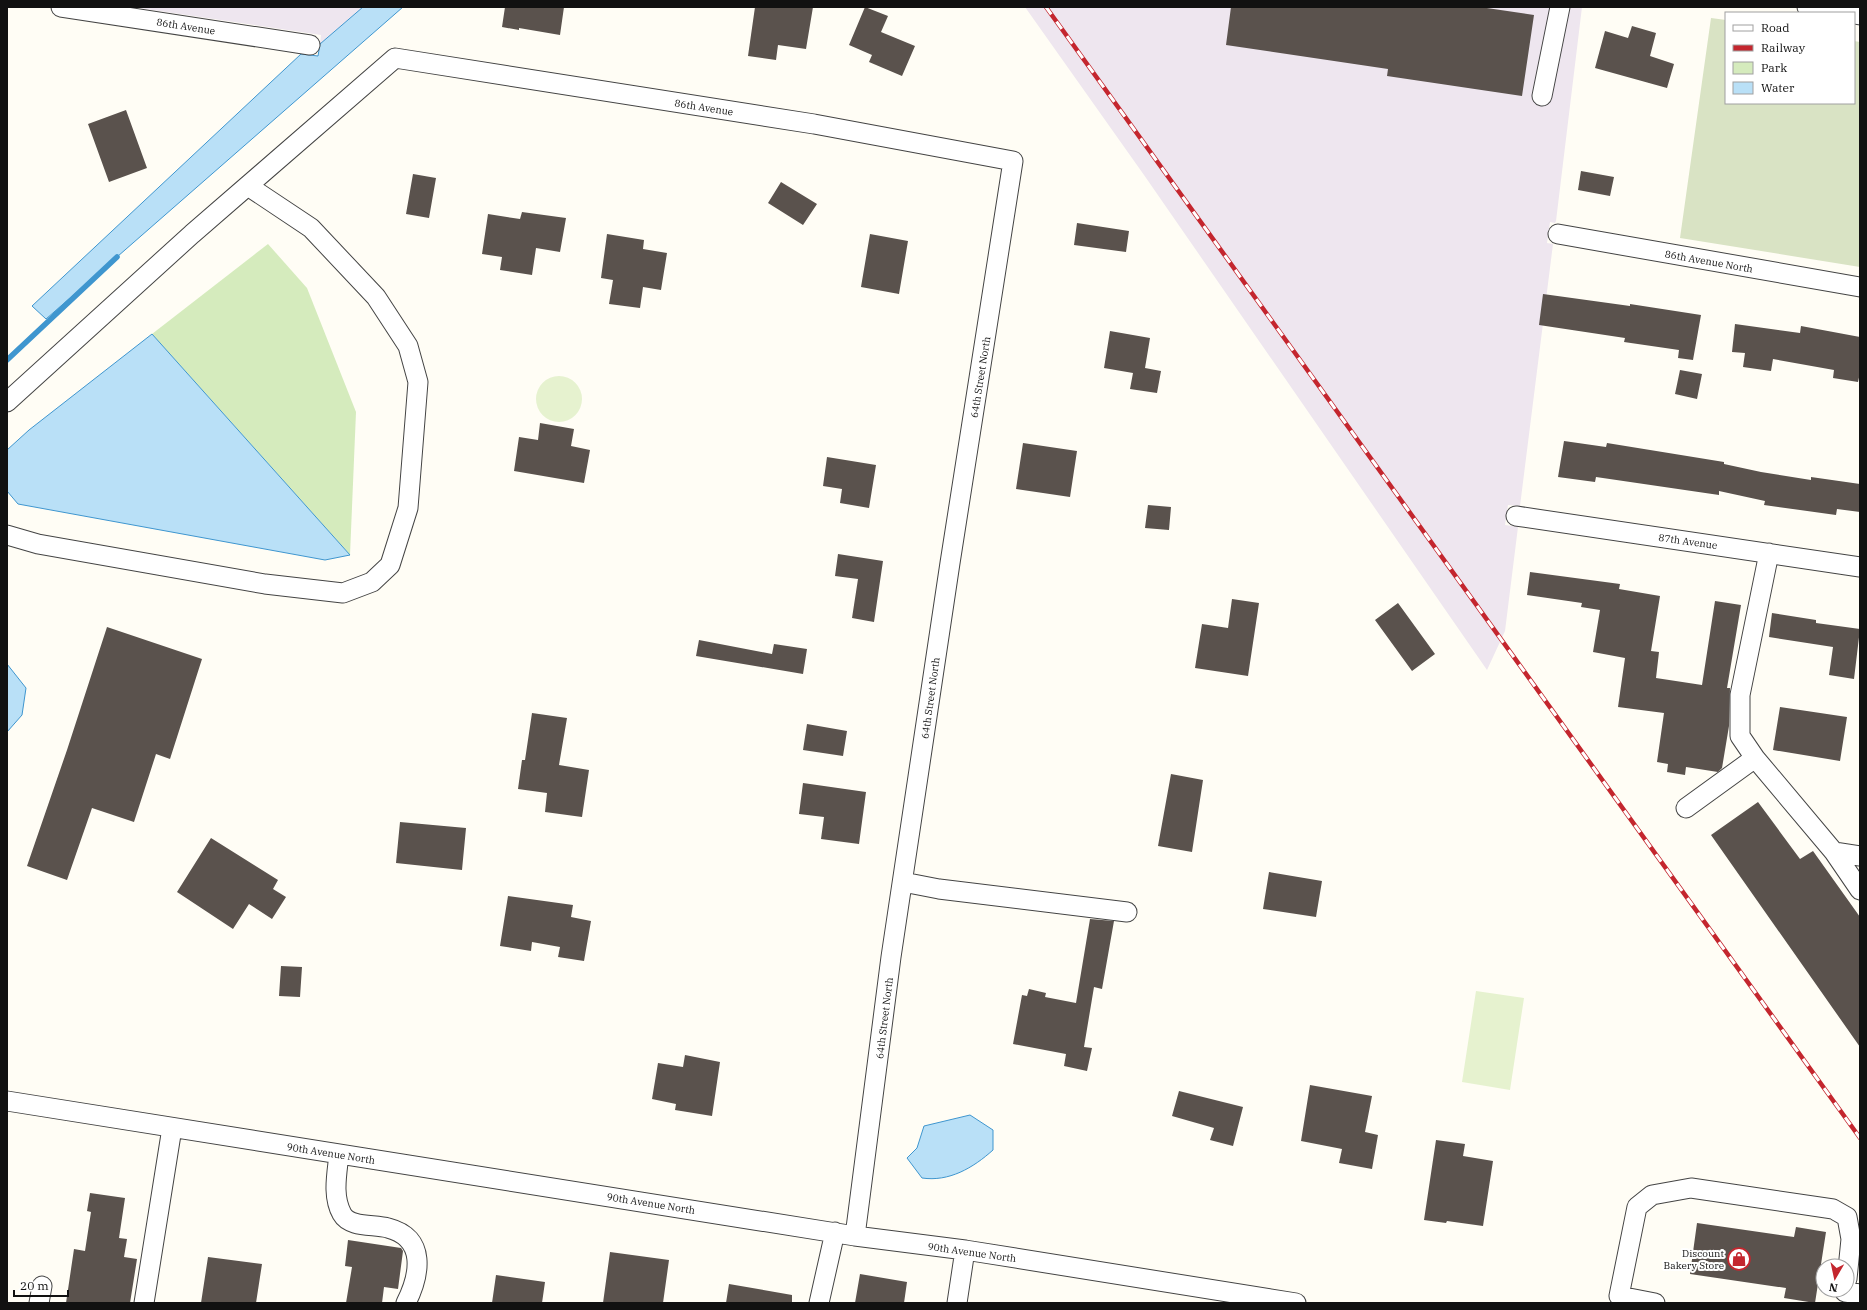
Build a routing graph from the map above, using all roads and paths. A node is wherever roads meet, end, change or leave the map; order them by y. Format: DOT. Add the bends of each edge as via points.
graph roads {
  1 [pos="61,7"];
  2 [pos="1560,7"];
  3 [pos="1807,7"];
  4 [pos="1839,12"];
  5 [pos="310,45"];
  6 [pos="1542,96"];
  7 [pos="1013,161"];
  8 [pos="248,186"];
  9 [pos="1558,234"];
  10 [pos="1860,287"];
  11 [pos="7,402"];
  12 [pos="1516,516"];
  13 [pos="7,535"];
  14 [pos="1769,554"];
  15 [pos="1860,567"];
  16 [pos="1755,758"];
  17 [pos="1686,808"];
  18 [pos="1834,852"];
  19 [pos="1860,856"];
  20 [pos="902,882"];
  21 [pos="1860,890"];
  22 [pos="1127,912"];
  23 [pos="7,1101"];
  24 [pos="172,1128"];
  25 [pos="339,1154"];
  26 [pos="835,1232"];
  27 [pos="855,1236"];
  28 [pos="965,1250"];
  29 [pos="1850,1258"];
  30 [pos="1616,1300"];
  31 [pos="144,1303"];
  32 [pos="406,1303"];
  33 [pos="819,1303"];
  34 [pos="957,1303"];
  35 [pos="1296,1303"];
  36 [pos="1655,1303"];
  1 -- 5 [label="street, 86th Avenue"];
  2 -- 6 [label="street"];
  3 -- 4 [label="street"];
  7 -- 8 [label="street, 86th Avenue" via="814,124 395,58"];
  7 -- 20 [label="street, 64th Street North"];
  8 -- 11 [label="street"];
  8 -- 13 [label="street" via="311,228 376,297 408,346 418,382 408,508 390,565 372,582 344,593 258,583 38,544"];
  9 -- 10 [label="street, 86th Avenue North"];
  12 -- 14 [label="street, 87th Avenue"];
  14 -- 15 [label="street, 87th Avenue"];
  14 -- 16 [label="street" via="1740,695 1740,736"];
  16 -- 17 [label="street"];
  16 -- 18 [label="street"];
  18 -- 19 [label="street"];
  18 -- 21 [label="street"];
  20 -- 22 [label="street"];
  20 -- 27 [label="street, 64th Street North"];
  23 -- 24 [label="street, 90th Avenue North"];
  24 -- 25 [label="street, 90th Avenue North"];
  24 -- 31 [label="street"];
  25 -- 26 [label="street, 90th Avenue North"];
  25 -- 32 [label="street" via="336,1187 343,1215 350,1222 402,1233 411,1240 415,1248 417,1268"];
  26 -- 27 [label="street, 90th Avenue North"];
  26 -- 33 [label="street"];
  27 -- 28 [label="street, 90th Avenue North"];
  28 -- 34 [label="street"];
  28 -- 35 [label="street, 90th Avenue North"];
  29 -- 30 [label="street" via="1851,1239 1847,1217 1833,1209 1691,1188 1652,1195 1637,1207"];
  30 -- 36 [label="street"];
}
